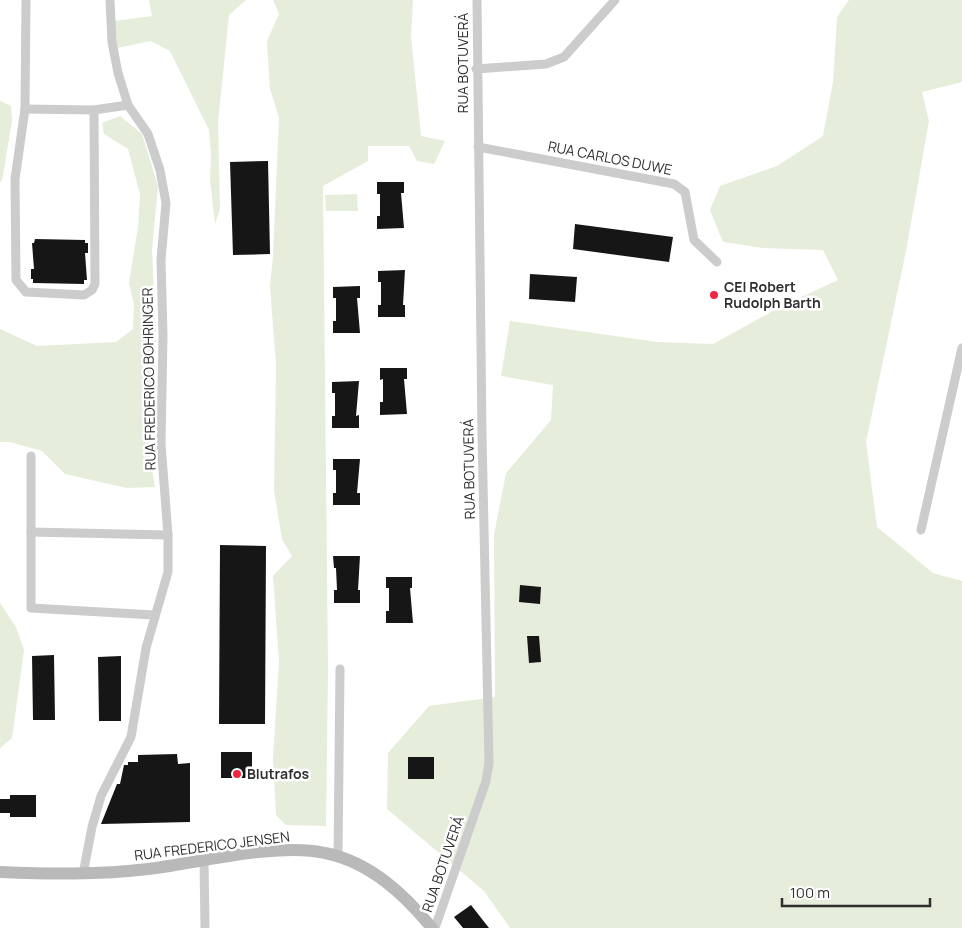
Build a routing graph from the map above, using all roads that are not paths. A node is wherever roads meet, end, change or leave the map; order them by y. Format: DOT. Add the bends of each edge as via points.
graph roads {
  1 [pos="26,0"];
  2 [pos="110,0"];
  3 [pos="477,0"];
  4 [pos="615,0"];
  5 [pos="476,69"];
  6 [pos="128,105"];
  7 [pos="25,109"];
  8 [pos="94,110"];
  9 [pos="478,146"];
  10 [pos="717,262"];
  11 [pos="962,348"];
  12 [pos="31,456"];
  13 [pos="921,530"];
  14 [pos="31,532"];
  15 [pos="168,535"];
  16 [pos="154,615"];
  17 [pos="340,669"];
  18 [pos="338,856"];
  19 [pos="204,861"];
  20 [pos="0,872"];
  21 [pos="83,874"];
  22 [pos="206,928"];
  23 [pos="434,928"];
  1 -- 7 [label="street"];
  2 -- 6 [label="street, RUA FREDERICO BOHRINGER" via="112,42"];
  3 -- 5 [label="street, RUA BOTUVERÁ"];
  4 -- 5 [label="street" via="564,58 546,64"];
  5 -- 9 [label="street, RUA BOTUVERÁ"];
  6 -- 8 [label="street"];
  6 -- 15 [label="street, RUA FREDERICO BOHRINGER" via="148,134 166,202 160,260 164,336 160,444"];
  7 -- 8 [label="street"];
  7 -- 8 [label="street" via="15,179 16,280 26,292 84,295 95,284"];
  9 -- 10 [label="street, RUA CARLOS DUWE" via="674,184 684,192 694,240"];
  9 -- 23 [label="street, RUA BOTUVERÁ" via="489,764"];
  11 -- 13 [label="street"];
  12 -- 14 [label="street"];
  14 -- 15 [label="street"];
  14 -- 16 [label="street" via="31,608"];
  15 -- 16 [label="street, RUA FREDERICO BOHRINGER" via="168,572"];
  16 -- 21 [label="street, RUA FREDERICO BOHRINGER" via="131,737 101,796"];
  17 -- 18 [label="street"];
  18 -- 19 [label="main road, RUA FREDERICO JENSEN" via="302,850 273,851"];
  18 -- 23 [label="main road, RUA FREDERICO JENSEN" via="391,885"];
  19 -- 21 [label="main road, RUA FREDERICO JENSEN"];
  19 -- 22 [label="street"];
  20 -- 21 [label="main road, RUA FREDERICO JENSEN"];
}
